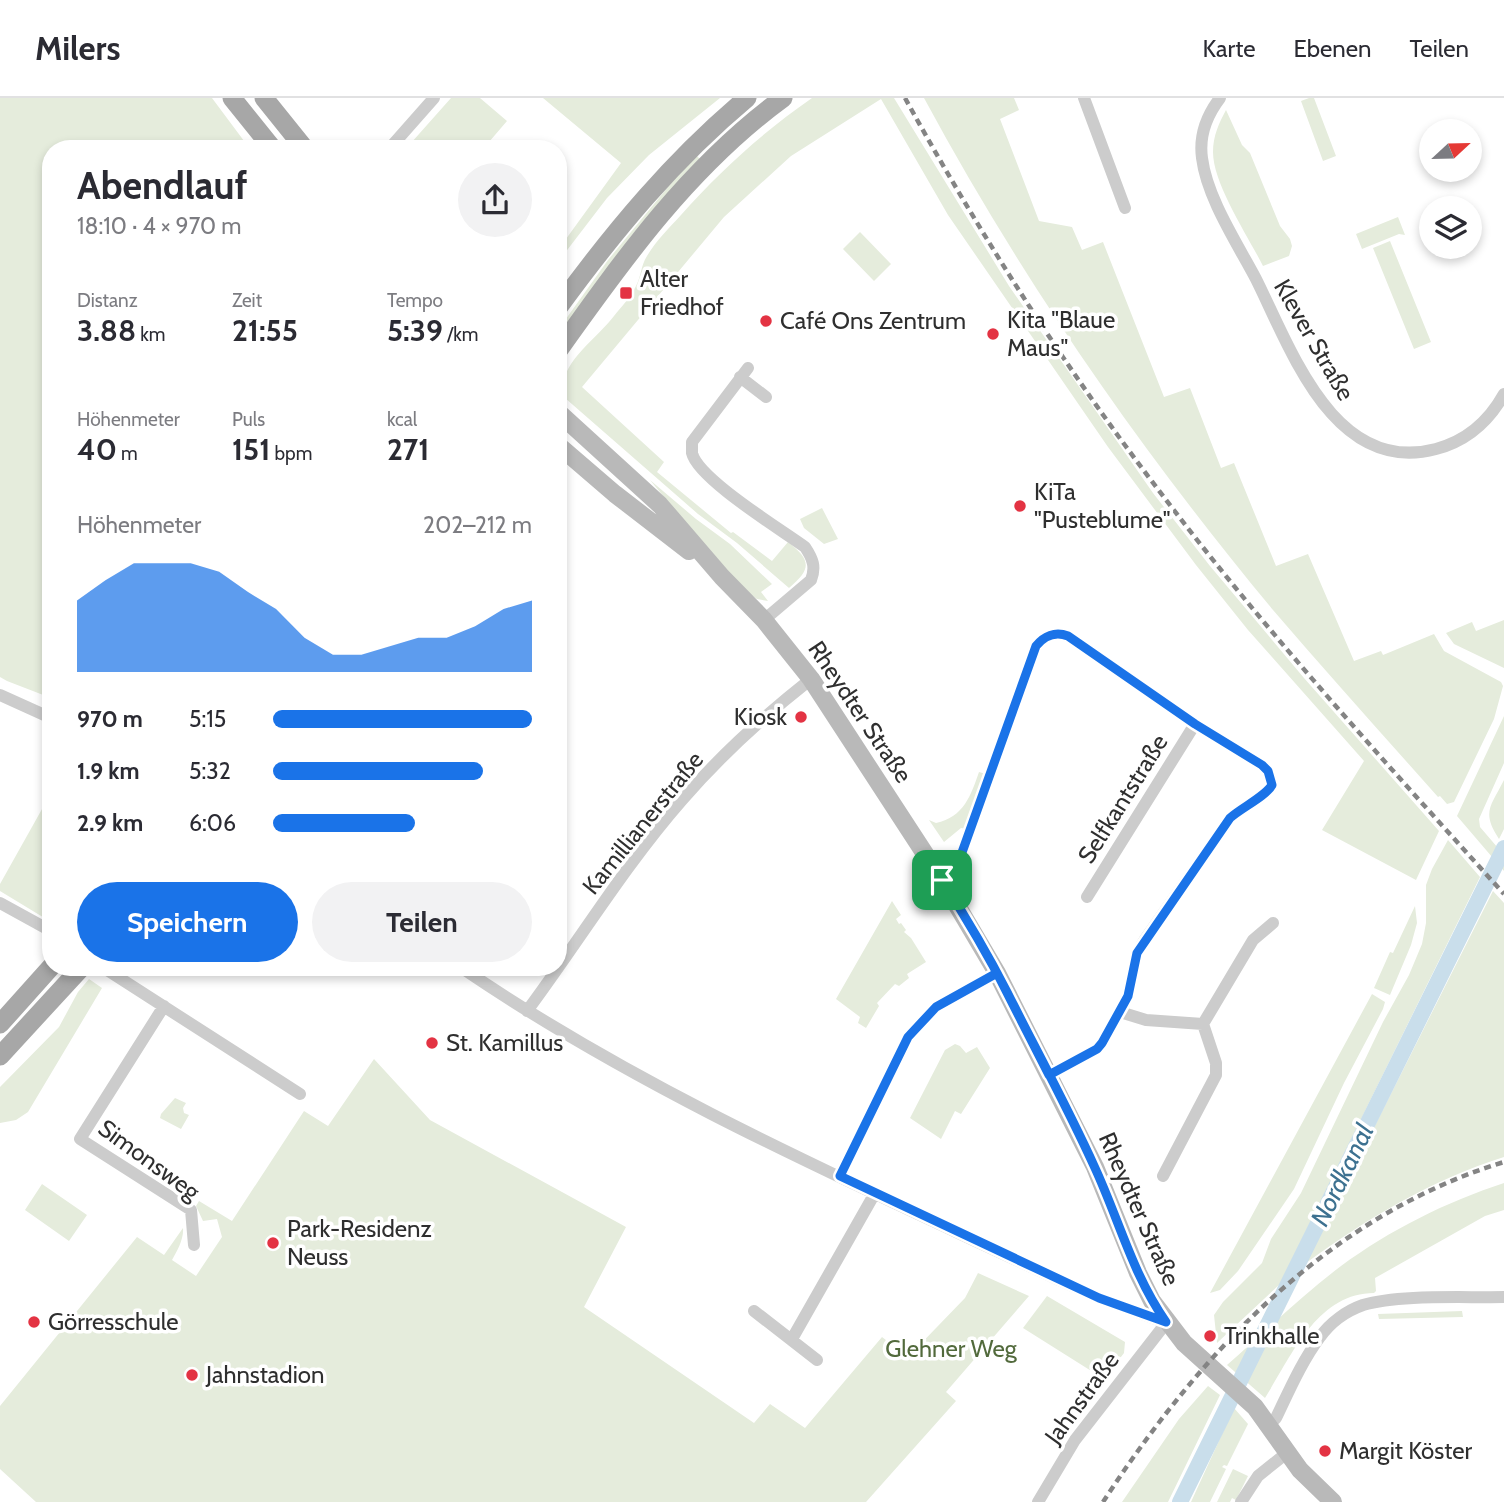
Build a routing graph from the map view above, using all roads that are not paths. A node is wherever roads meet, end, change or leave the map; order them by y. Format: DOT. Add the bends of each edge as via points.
graph roads {
  1 [pos="232,98"];
  2 [pos="264,98"];
  3 [pos="434,98"];
  4 [pos="747,98"];
  5 [pos="783,98"];
  6 [pos="1084,98"];
  7 [pos="1220,98"];
  8 [pos="266,140"];
  9 [pos="298,140"];
  10 [pos="397,140"];
  11 [pos="669,169"];
  12 [pos="1125,208"];
  13 [pos="567,275"];
  14 [pos="567,295"];
  15 [pos="567,339"];
  16 [pos="1504,394"];
  17 [pos="766,397"];
  18 [pos="567,420"];
  19 [pos="567,453"];
  20 [pos="722,577"];
  21 [pos="764,620"];
  22 [pos="811,679"];
  23 [pos="0,695"];
  24 [pos="42,714"];
  25 [pos="1195,724"];
  26 [pos="942,880"];
  27 [pos="1087,897"];
  28 [pos="0,903"];
  29 [pos="1273,923"];
  30 [pos="42,926"];
  31 [pos="567,955"];
  32 [pos="997,973"];
  33 [pos="43,976"];
  34 [pos="75,976"];
  35 [pos="117,976"];
  36 [pos="474,976"];
  37 [pos="552,976"];
  38 [pos="164,1006"];
  39 [pos="527,1011"];
  40 [pos="1119,1012"];
  41 [pos="0,1024"];
  42 [pos="1203,1024"];
  43 [pos="0,1056"];
  44 [pos="1049,1075"];
  45 [pos="300,1094"];
  46 [pos="1163,1175"];
  47 [pos="840,1176"];
  48 [pos="875,1193"];
  49 [pos="194,1245"];
  50 [pos="1504,1297"];
  51 [pos="754,1311"];
  52 [pos="1166,1322"];
  53 [pos="792,1339"];
  54 [pos="817,1360"];
  55 [pos="1269,1425"];
  56 [pos="1287,1452"];
  57 [pos="1038,1502"];
  58 [pos="1241,1502"];
  59 [pos="1333,1502"];
  1 -- 8 [label="main road"];
  2 -- 9 [label="main road"];
  3 -- 10 [label="street"];
  4 -- 11 [label="main road"];
  5 -- 15 [label="main road" via="693,177"];
  6 -- 12 [label="street"];
  7 -- 16 [label="street, Klever Straße" via="1202,137 1209,187 1329,414 1363,440 1418,453 1462,439 1484,422"];
  11 -- 13 [label="main road" via="621,213"];
  11 -- 14 [label="main road"];
  17 -- 21 [label="street" via="744,373 692,442 698,464 727,492 805,547 813,562 811,580"];
  18 -- 20 [label="main road, Rheydter Straße" via="660,505"];
  19 -- 20 [label="main road, Rheydter Straße"];
  20 -- 21 [label="main road, Rheydter Straße"];
  21 -- 22 [label="main road, Rheydter Straße"];
  22 -- 26 [label="main road, Rheydter Straße"];
  22 -- 31 [label="street, Kamillianerstraße" via="730,748 681,801"];
  23 -- 24 [label="street"];
  25 -- 26 [label="street, Selfkantstraße" via="1063,634 1044,639 1036,646 960,858"];
  25 -- 27 [label="street, Selfkantstraße"];
  25 -- 40 [label="street, Selfkantstraße" via="1262,765 1272,785 1230,818 1144,941"];
  26 -- 32 [label="main road, Rheydter Straße"];
  28 -- 30 [label="street"];
  29 -- 42 [label="street" via="1253,940"];
  32 -- 44 [label="main road, Rheydter Straße"];
  32 -- 47 [label="street" via="936,1007 908,1037"];
  33 -- 41 [label="main road"];
  34 -- 43 [label="main road"];
  35 -- 38 [label="street"];
  36 -- 39 [label="street"];
  37 -- 39 [label="street, Kamillianerstraße"];
  38 -- 45 [label="street"];
  38 -- 49 [label="street, Simonsweg" via="80,1139 191,1210"];
  39 -- 47 [label="street" via="701,1107"];
  40 -- 42 [label="street" via="1146,1020"];
  40 -- 44 [label="street, Selfkantstraße" via="1097,1049"];
  42 -- 46 [label="street" via="1216,1074"];
  44 -- 52 [label="main road, Rheydter Straße" via="1095,1167 1138,1273"];
  47 -- 48 [label="street"];
  48 -- 52 [label="street" via="1099,1298"];
  48 -- 53 [label="street"];
  50 -- 55 [label="street" via="1394,1300 1349,1312 1319,1338"];
  51 -- 53 [label="street"];
  52 -- 55 [label="main road, Rheydter Straße"];
  52 -- 57 [label="street, Jahnstraße" via="1075,1440"];
  53 -- 54 [label="street"];
  55 -- 56 [label="main road, Rheydter Straße"];
  56 -- 58 [label="street" via="1258,1476"];
  56 -- 59 [label="main road, Rheydter Straße"];
}
